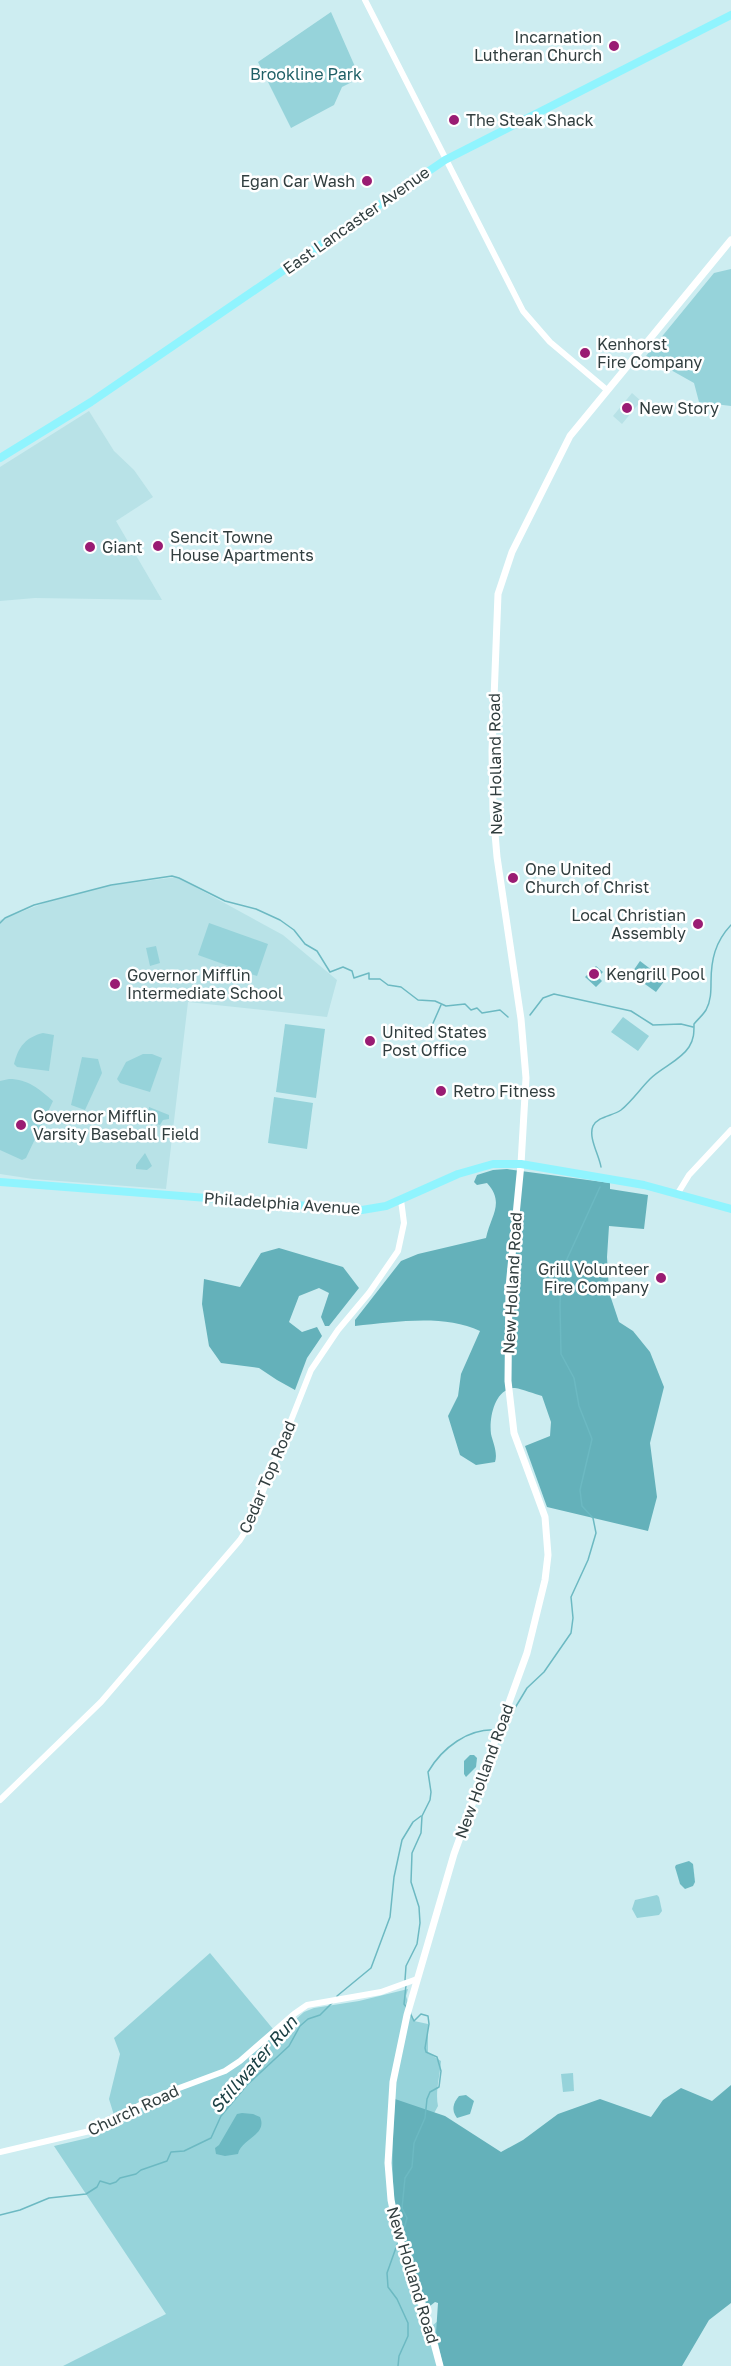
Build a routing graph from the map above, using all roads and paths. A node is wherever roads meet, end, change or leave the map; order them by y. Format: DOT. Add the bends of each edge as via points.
graph roads {
  1 [pos="365,0"];
  2 [pos="731,15"];
  3 [pos="445,160"];
  4 [pos="731,240"];
  5 [pos="607,390"];
  6 [pos="0,458"];
  7 [pos="731,1130"];
  8 [pos="521,1164"];
  9 [pos="0,1182"];
  10 [pos="678,1193"];
  11 [pos="401,1200"];
  12 [pos="731,1209"];
  13 [pos="0,1800"];
  14 [pos="417,1979"];
  15 [pos="0,2152"];
  16 [pos="440,2366"];
  1 -- 3 [label="street"];
  2 -- 3 [label="main road, East Lancaster Avenue"];
  3 -- 5 [label="street" via="523,311 546,337"];
  3 -- 6 [label="main road, East Lancaster Avenue" via="91,402"];
  4 -- 5 [label="main road, New Holland Road"];
  5 -- 8 [label="main road, New Holland Road" via="561,451 512,552 498,594 493,810 525,1057"];
  7 -- 10 [label="street" via="689,1175"];
  8 -- 10 [label="main road, Philadelphia Avenue"];
  8 -- 11 [label="main road, Philadelphia Avenue" via="476,1168"];
  8 -- 14 [label="main road, New Holland Road" via="509,1287 509,1397 518,1446 545,1516 548,1555 531,1642 454,1854"];
  9 -- 11 [label="main road, Philadelphia Avenue" via="353,1210 381,1208"];
  10 -- 12 [label="main road, Philadelphia Avenue"];
  11 -- 13 [label="street, Cedar Top Road" via="404,1223 398,1251 311,1370 250,1524 240,1540 101,1702"];
  14 -- 15 [label="street, Church Road" via="375,1993 307,2005 225,2071 155,2097 94,2130"];
  14 -- 16 [label="main road, New Holland Road" via="393,2082 389,2189 398,2233"];
}
